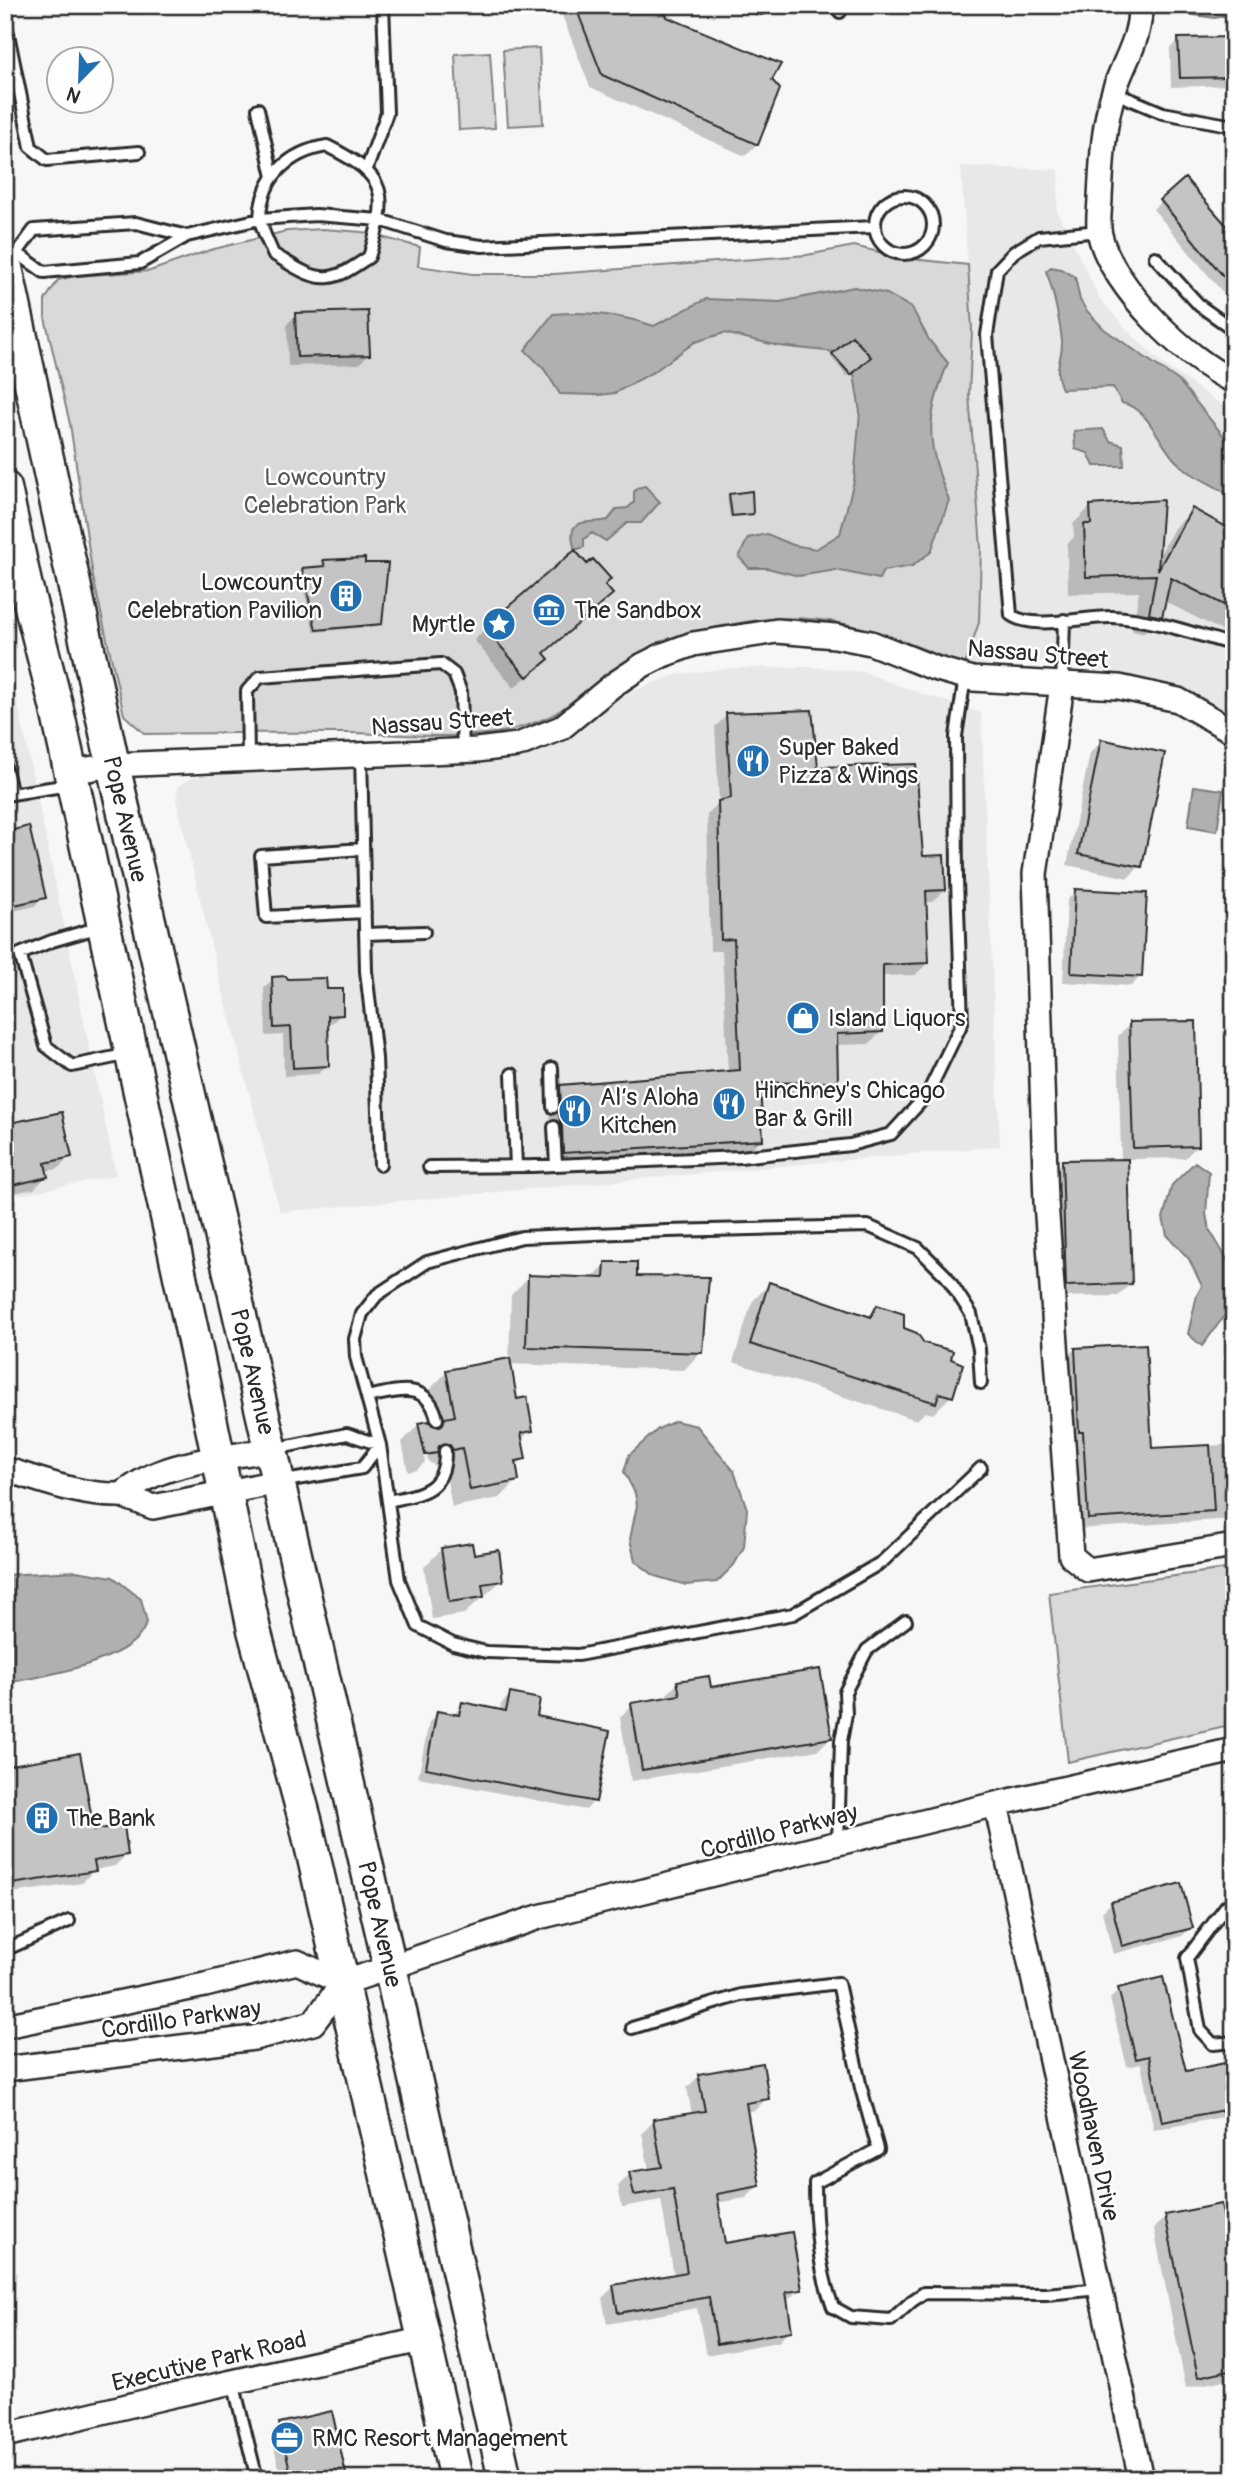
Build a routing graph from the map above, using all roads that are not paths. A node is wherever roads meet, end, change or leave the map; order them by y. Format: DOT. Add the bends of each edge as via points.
graph roads {
  1 [pos="383,5"];
  2 [pos="753,5"];
  3 [pos="763,5"];
  4 [pos="1140,5"];
  5 [pos="5,19"];
  6 [pos="1113,92"];
  7 [pos="258,109"];
  8 [pos="1234,126"];
  9 [pos="139,152"];
  10 [pos="366,171"];
  11 [pos="273,177"];
  12 [pos="260,219"];
  13 [pos="380,220"];
  14 [pos="874,227"];
  15 [pos="1099,231"];
  16 [pos="187,236"];
  17 [pos="9,256"];
  18 [pos="1155,257"];
  19 [pos="1234,330"];
  20 [pos="1234,381"];
  21 [pos="5,488"];
  22 [pos="1064,620"];
  23 [pos="1234,645"];
  24 [pos="965,677"];
  25 [pos="1062,685"];
  26 [pos="1234,732"];
  27 [pos="463,750"];
  28 [pos="361,754"];
  29 [pos="248,759"];
  30 [pos="113,765"];
  31 [pos="5,767"];
  32 [pos="70,779"];
  33 [pos="8,794"];
  34 [pos="363,849"];
  35 [pos="365,912"];
  36 [pos="103,926"];
  37 [pos="424,932"];
  38 [pos="365,934"];
  39 [pos="131,1053"];
  40 [pos="552,1068"];
  41 [pos="512,1074"];
  42 [pos="553,1107"];
  43 [pos="554,1127"];
  44 [pos="380,1165"];
  45 [pos="556,1165"];
  46 [pos="516,1166"];
  47 [pos="429,1167"];
  48 [pos="981,1383"];
  49 [pos="367,1398"];
  50 [pos="438,1419"];
  51 [pos="380,1445"];
  52 [pos="269,1450"];
  53 [pos="445,1451"];
  54 [pos="217,1458"];
  55 [pos="981,1468"];
  56 [pos="5,1469"];
  57 [pos="277,1482"];
  58 [pos="225,1493"];
  59 [pos="121,1495"];
  60 [pos="388,1501"];
  61 [pos="1234,1546"];
  62 [pos="906,1621"];
  63 [pos="1234,1750"];
  64 [pos="996,1804"];
  65 [pos="838,1843"];
  66 [pos="1234,1901"];
  67 [pos="69,1921"];
  68 [pos="5,1950"];
  69 [pos="390,1967"];
  70 [pos="343,1983"];
  71 [pos="5,2026"];
  72 [pos="632,2028"];
  73 [pos="1234,2042"];
  74 [pos="5,2069"];
  75 [pos="1100,2289"];
  76 [pos="425,2339"];
  77 [pos="233,2382"];
  78 [pos="5,2435"];
  79 [pos="257,2479"];
  80 [pos="456,2479"];
  81 [pos="505,2479"];
  82 [pos="1141,2479"];
  1 -- 10 [label="lane" via="387,113"];
  2 -- 3 [label="lane"];
  4 -- 6 [label="street" via="1139,31"];
  5 -- 9 [label="lane" via="31,147 47,159"];
  6 -- 8 [label="lane" via="1163,113"];
  6 -- 15 [label="street" via="1103,147"];
  7 -- 11 [label="lane"];
  10 -- 11 [label="lane" via="327,146 294,156"];
  10 -- 13 [label="lane" via="382,194"];
  11 -- 12 [label="lane"];
  12 -- 13 [label="lane" via="316,215"];
  12 -- 13 [label="lane" via="273,254 305,272 328,278 369,257"];
  12 -- 16 [label="lane"];
  13 -- 14 [label="lane" via="435,238 481,246"];
  14 -- 14 [label="lane" via="886,247 903,254 921,249 933,225 926,207 901,197 883,205"];
  15 -- 20 [label="street" via="1113,269 1163,328 1184,351"];
  15 -- 22 [label="lane" via="1039,237 1014,251 998,270 987,335 1012,615 1029,622"];
  16 -- 17 [label="lane" via="140,263 44,272"];
  16 -- 17 [label="lane" via="136,223 34,230"];
  17 -- 30 [label="main road, Pope Avenue"];
  18 -- 19 [label="lane" via="1200,306"];
  21 -- 32 [label="main road, Pope Avenue" via="18,568 56,705"];
  22 -- 23 [label="lane" via="1112,617 1157,623"];
  22 -- 25 [label="lane"];
  24 -- 25 [label="street, Nassau Street"];
  24 -- 27 [label="street, Nassau Street" via="871,643 776,631 693,645 643,665 561,728 509,747"];
  24 -- 45 [label="lane" via="956,736 962,1023 927,1096 891,1133 850,1145 740,1157"];
  25 -- 26 [label="street, Nassau Street" via="1119,687 1178,701"];
  25 -- 61 [label="street" via="1035,874 1046,1202 1071,1556 1088,1570"];
  27 -- 28 [label="street, Nassau Street"];
  27 -- 29 [label="lane" via="461,692 454,674 441,664 260,677 247,691"];
  28 -- 29 [label="street, Nassau Street"];
  28 -- 34 [label="lane"];
  29 -- 30 [label="street, Nassau Street"];
  30 -- 32 [label="street, Nassau Street"];
  30 -- 52 [label="main road, Pope Avenue"];
  31 -- 33 [label="lane"];
  32 -- 33 [label="lane"];
  32 -- 36 [label="main road, Pope Avenue"];
  34 -- 35 [label="lane"];
  34 -- 35 [label="lane" via="261,856 265,917"];
  35 -- 38 [label="lane"];
  36 -- 39 [label="main road, Pope Avenue"];
  36 -- 39 [label="lane" via="20,954 46,1045 72,1066"];
  37 -- 38 [label="lane"];
  38 -- 44 [label="lane"];
  39 -- 54 [label="main road, Pope Avenue"];
  40 -- 42 [label="lane"];
  41 -- 46 [label="lane"];
  43 -- 45 [label="lane"];
  45 -- 46 [label="lane"];
  46 -- 47 [label="lane"];
  48 -- 49 [label="lane" via="971,1314 947,1278 918,1248 868,1226 522,1237 427,1262 377,1295 362,1314 356,1357"];
  49 -- 50 [label="lane" via="398,1390 418,1392 430,1401"];
  49 -- 51 [label="lane"];
  51 -- 52 [label="lane" via="347,1434"];
  51 -- 57 [label="lane" via="362,1468"];
  51 -- 60 [label="lane"];
  52 -- 54 [label="street"];
  52 -- 57 [label="main road, Pope Avenue"];
  53 -- 60 [label="lane" via="442,1477 432,1489"];
  54 -- 58 [label="main road, Pope Avenue"];
  54 -- 59 [label="street" via="146,1478"];
  55 -- 60 [label="lane" via="882,1562 793,1614 578,1655 486,1652 453,1644 418,1626 399,1580"];
  56 -- 59 [label="street" via="100,1496"];
  57 -- 58 [label="street"];
  57 -- 69 [label="main road, Pope Avenue"];
  58 -- 59 [label="street" via="153,1507"];
  58 -- 70 [label="main road, Pope Avenue" via="254,1630"];
  62 -- 65 [label="lane" via="867,1650 845,1692"];
  63 -- 64 [label="street, Cordillo Parkway"];
  64 -- 65 [label="street, Cordillo Parkway"];
  64 -- 75 [label="street, Woodhaven Drive"];
  65 -- 69 [label="street, Cordillo Parkway" via="539,1917"];
  66 -- 73 [label="lane" via="1187,1958 1200,2030 1213,2044"];
  67 -- 68 [label="lane"];
  69 -- 70 [label="street, Cordillo Parkway"];
  69 -- 81 [label="main road, Pope Avenue"];
  70 -- 71 [label="street, Cordillo Parkway" via="297,1962"];
  70 -- 74 [label="street, Cordillo Parkway" via="313,2023 254,2038"];
  70 -- 76 [label="main road, Pope Avenue"];
  72 -- 75 [label="lane" via="741,1995 838,1983 878,2149 815,2183 815,2219 833,2307 851,2317 891,2320 924,2293 1046,2294"];
  75 -- 82 [label="street, Woodhaven Drive"];
  76 -- 77 [label="street, Executive Park Road"];
  76 -- 80 [label="main road, Pope Avenue"];
  77 -- 78 [label="street, Executive Park Road"];
  77 -- 79 [label="lane"];
}
